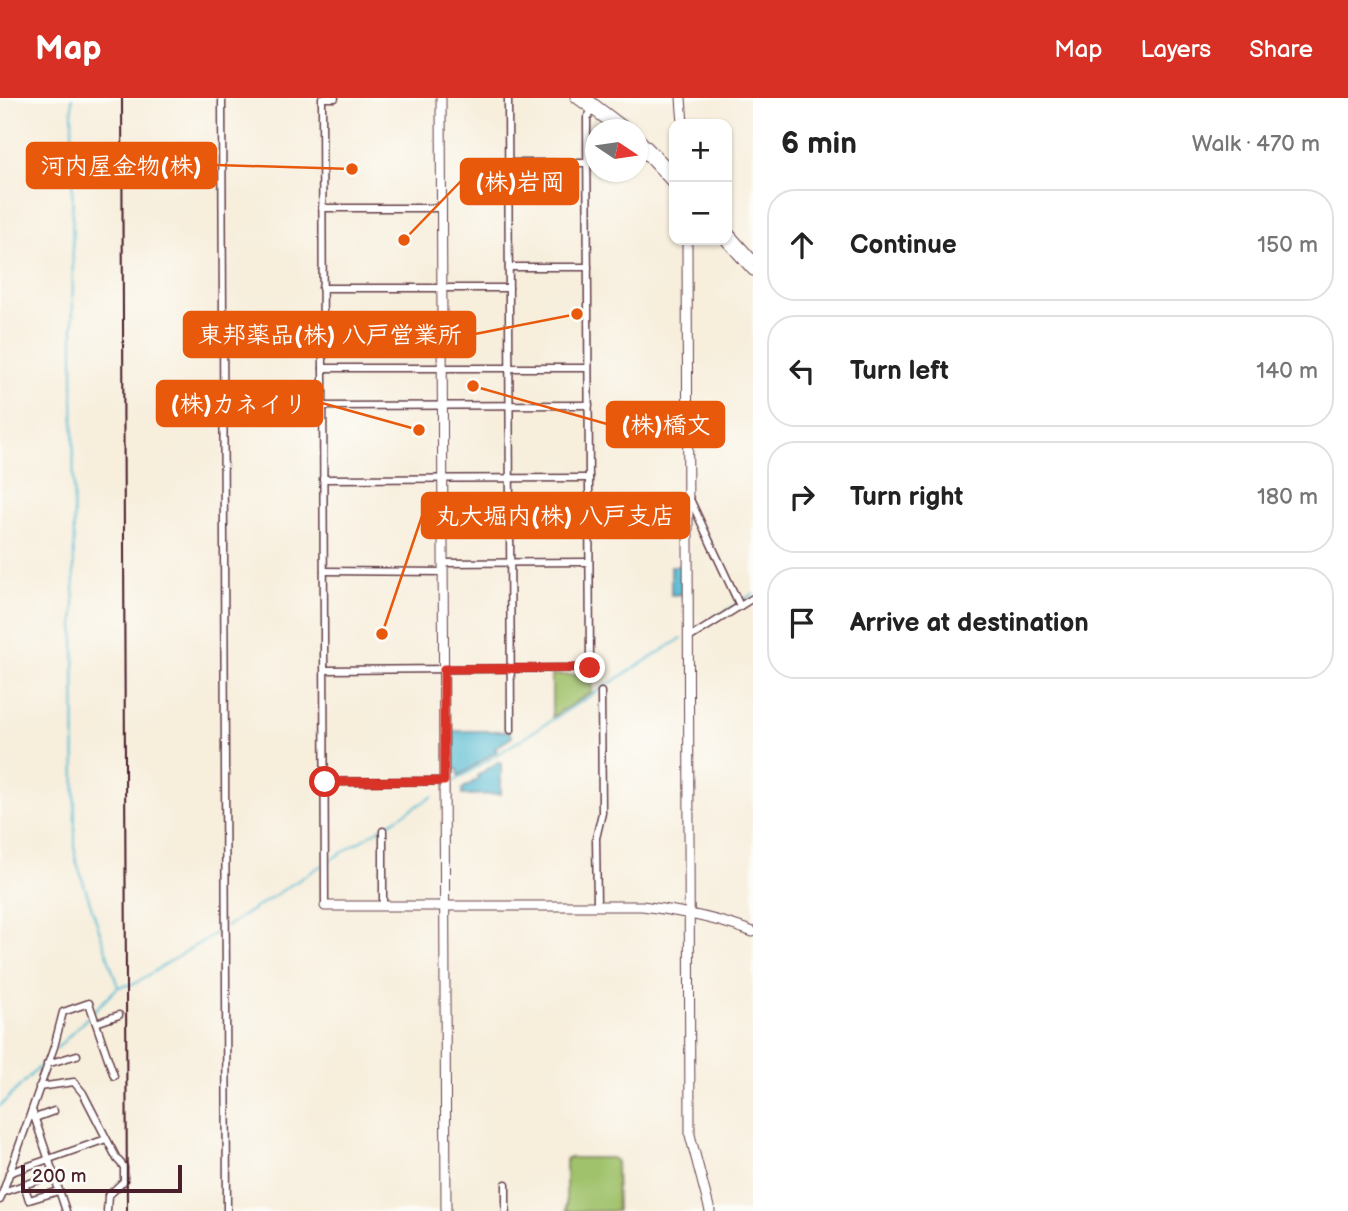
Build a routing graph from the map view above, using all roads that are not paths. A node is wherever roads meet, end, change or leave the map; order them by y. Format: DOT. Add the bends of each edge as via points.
graph roads {
  1 [pos="222,98"];
  2 [pos="335,98"];
  3 [pos="441,98"];
  4 [pos="508,98"];
  5 [pos="576,98"];
  6 [pos="587,98"];
  7 [pos="681,98"];
  8 [pos="595,107"];
  9 [pos="587,119"];
  10 [pos="608,119"];
  11 [pos="613,119"];
  12 [pos="683,119"];
  13 [pos="648,147"];
  14 [pos="648,157"];
  15 [pos="508,163"];
  16 [pos="585,163"];
  17 [pos="669,168"];
  18 [pos="587,182"];
  19 [pos="671,182"];
  20 [pos="322,208"];
  21 [pos="441,208"];
  22 [pos="732,237"];
  23 [pos="687,245"];
  24 [pos="730,245"];
  25 [pos="753,260"];
  26 [pos="509,267"];
  27 [pos="588,267"];
  28 [pos="753,271"];
  29 [pos="322,288"];
  30 [pos="509,288"];
  31 [pos="441,289"];
  32 [pos="509,367"];
  33 [pos="323,368"];
  34 [pos="441,368"];
  35 [pos="588,368"];
  36 [pos="589,405"];
  37 [pos="323,406"];
  38 [pos="442,406"];
  39 [pos="509,406"];
  40 [pos="589,478"];
  41 [pos="323,479"];
  42 [pos="443,479"];
  43 [pos="510,479"];
  44 [pos="688,495"];
  45 [pos="589,562"];
  46 [pos="510,563"];
  47 [pos="443,567"];
  48 [pos="324,571"];
  49 [pos="753,598"];
  50 [pos="740,606"];
  51 [pos="689,638"];
  52 [pos="444,669"];
  53 [pos="511,669"];
  54 [pos="325,670"];
  55 [pos="601,692"];
  56 [pos="511,730"];
  57 [pos="444,781"];
  58 [pos="325,782"];
  59 [pos="383,831"];
  60 [pos="597,905"];
  61 [pos="325,906"];
  62 [pos="383,906"];
  63 [pos="444,906"];
  64 [pos="690,913"];
  65 [pos="753,932"];
  66 [pos="120,1016"];
  67 [pos="96,1023"];
  68 [pos="77,1055"];
  69 [pos="47,1064"];
  70 [pos="114,1076"];
  71 [pos="39,1087"];
  72 [pos="32,1109"];
  73 [pos="54,1111"];
  74 [pos="35,1118"];
  75 [pos="106,1139"];
  76 [pos="50,1160"];
  77 [pos="9,1173"];
  78 [pos="54,1175"];
  79 [pos="506,1184"];
  80 [pos="24,1185"];
  81 [pos="59,1191"];
  82 [pos="3,1192"];
  83 [pos="0,1200"];
  84 [pos="66,1211"];
  85 [pos="107,1211"];
  86 [pos="226,1211"];
  87 [pos="446,1211"];
  88 [pos="506,1211"];
  89 [pos="710,1211"];
  1 -- 86 [label="street"];
  2 -- 20 [label="street" via="322,98"];
  3 -- 21 [label="street"];
  4 -- 15 [label="street"];
  5 -- 8 [label="street"];
  6 -- 8 [label="street"];
  7 -- 12 [label="street"];
  8 -- 9 [label="street"];
  8 -- 10 [label="street"];
  8 -- 11 [label="street"];
  13 -- 17 [label="street"];
  14 -- 19 [label="street"];
  15 -- 16 [label="street"];
  15 -- 26 [label="street"];
  18 -- 27 [label="street"];
  20 -- 21 [label="street"];
  20 -- 29 [label="street"];
  21 -- 31 [label="street"];
  22 -- 25 [label="street"];
  23 -- 44 [label="street"];
  24 -- 28 [label="street"];
  26 -- 27 [label="street"];
  26 -- 30 [label="street"];
  27 -- 35 [label="street"];
  29 -- 31 [label="street"];
  29 -- 33 [label="street"];
  30 -- 31 [label="street"];
  30 -- 32 [label="street"];
  31 -- 34 [label="street"];
  32 -- 34 [label="street"];
  32 -- 35 [label="street"];
  32 -- 39 [label="street"];
  33 -- 34 [label="street"];
  33 -- 37 [label="street"];
  34 -- 38 [label="street"];
  35 -- 36 [label="street"];
  36 -- 39 [label="street"];
  36 -- 40 [label="street"];
  37 -- 38 [label="street"];
  37 -- 41 [label="street"];
  38 -- 39 [label="street"];
  38 -- 42 [label="street"];
  39 -- 43 [label="street"];
  40 -- 43 [label="street"];
  40 -- 45 [label="street"];
  41 -- 42 [label="street"];
  41 -- 48 [label="street"];
  42 -- 43 [label="street"];
  42 -- 47 [label="street"];
  43 -- 46 [label="street"];
  44 -- 50 [label="street"];
  44 -- 51 [label="street"];
  45 -- 46 [label="street"];
  45 -- 53 [label="street" via="590,668"];
  46 -- 47 [label="street"];
  46 -- 53 [label="street"];
  47 -- 48 [label="street"];
  47 -- 52 [label="street"];
  48 -- 54 [label="street"];
  49 -- 50 [label="street"];
  50 -- 51 [label="street"];
  51 -- 64 [label="street"];
  52 -- 53 [label="street"];
  52 -- 54 [label="street"];
  52 -- 57 [label="street"];
  53 -- 56 [label="street"];
  54 -- 58 [label="street"];
  55 -- 60 [label="street"];
  57 -- 58 [label="street"];
  57 -- 63 [label="street"];
  58 -- 61 [label="street"];
  59 -- 62 [label="street"];
  60 -- 63 [label="street"];
  60 -- 64 [label="street"];
  61 -- 62 [label="street"];
  62 -- 63 [label="street"];
  63 -- 87 [label="street"];
  64 -- 65 [label="street"];
  64 -- 89 [label="street" via="690,1135"];
  66 -- 67 [label="street"];
  67 -- 69 [label="street" via="89,1003 63,1012"];
  67 -- 70 [label="street"];
  68 -- 69 [label="street"];
  69 -- 71 [label="street"];
  71 -- 72 [label="street"];
  71 -- 75 [label="street" via="74,1082"];
  72 -- 74 [label="street"];
  72 -- 77 [label="street"];
  73 -- 74 [label="street"];
  74 -- 76 [label="street"];
  75 -- 76 [label="street"];
  75 -- 85 [label="street" via="124,1170 124,1181 108,1196"];
  76 -- 77 [label="street"];
  76 -- 78 [label="street"];
  77 -- 82 [label="street"];
  78 -- 80 [label="street"];
  78 -- 81 [label="street"];
  79 -- 88 [label="street"];
  80 -- 81 [label="street" via="29,1200"];
  80 -- 82 [label="street"];
  81 -- 84 [label="street"];
  82 -- 83 [label="street"];
}
